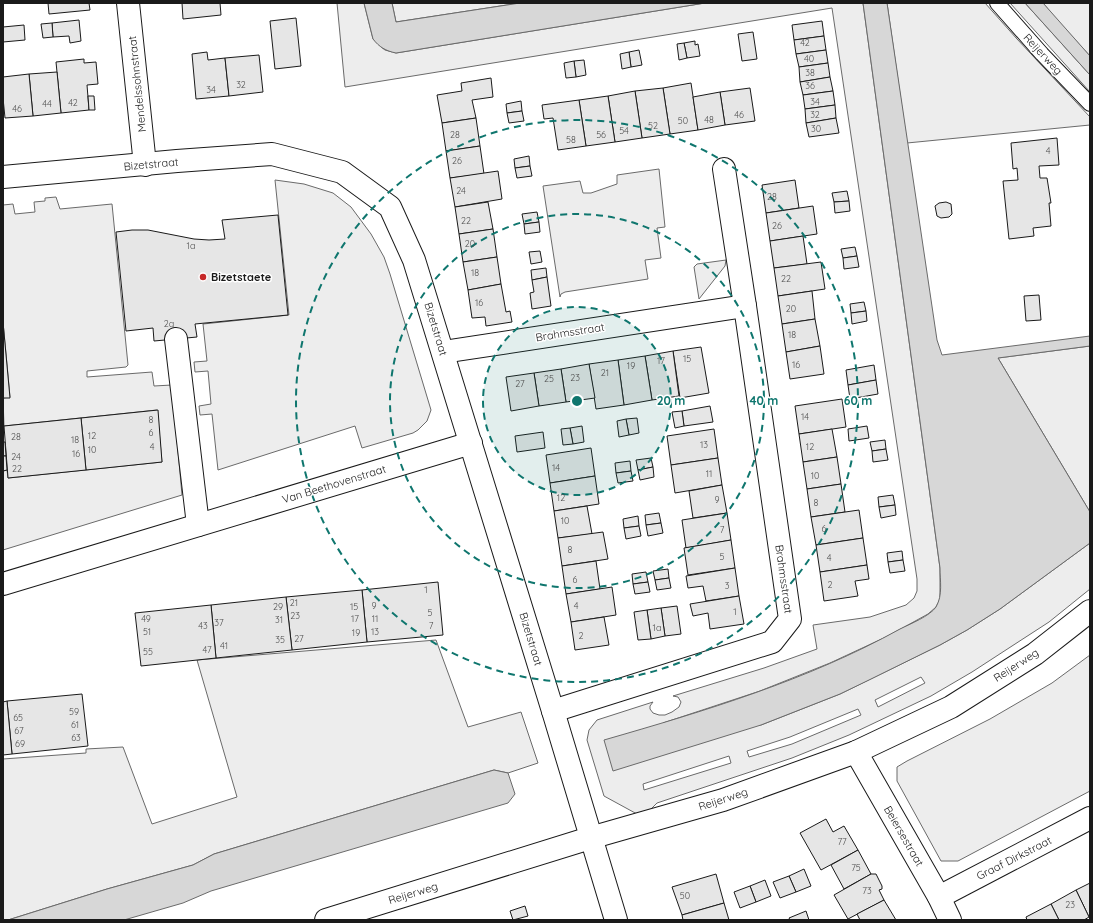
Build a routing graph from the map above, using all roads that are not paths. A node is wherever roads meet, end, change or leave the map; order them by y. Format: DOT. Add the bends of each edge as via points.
graph roads {
  1 [pos="128,3"];
  2 [pos="997,3"];
  3 [pos="1090,104"];
  4 [pos="145,165"];
  5 [pos="724,168"];
  6 [pos="3,177"];
  7 [pos="745,306"];
  8 [pos="176,339"];
  9 [pos="443,352"];
  10 [pos="471,443"];
  11 [pos="198,525"];
  12 [pos="3,584"];
  13 [pos="1090,612"];
  14 [pos="553,711"];
  15 [pos="856,752"];
  16 [pos="1090,818"];
  17 [pos="590,838"];
  18 [pos="939,897"];
  19 [pos="326,920"];
  20 [pos="616,920"];
  21 [pos="950,920"];
  1 -- 4 [label="street, Mendelssohnstraat"];
  2 -- 3 [label="lane, Reijerweg"];
  4 -- 6 [label="street, Bizetstraat"];
  4 -- 9 [label="street, Bizetstraat" via="272,154 342,172 390,207 414,260"];
  5 -- 7 [label="street, Brahmsstraat"];
  7 -- 9 [label="street, Brahmsstraat"];
  7 -- 14 [label="street, Brahmsstraat" via="790,619 772,642"];
  8 -- 11 [label="street"];
  9 -- 10 [label="street, Bizetstraat"];
  10 -- 11 [label="street, Van Beethovenstraat"];
  10 -- 14 [label="street, Bizetstraat"];
  11 -- 12 [label="street, Van Beethovenstraat"];
  13 -- 15 [label="street, Reijerweg" via="1035,654 951,707"];
  14 -- 17 [label="street, Bizetstraat"];
  15 -- 17 [label="street, Reijerweg" via="723,800"];
  15 -- 18 [label="street, Beiersestraat"];
  16 -- 18 [label="street, Graaf Dirkstraat"];
  17 -- 19 [label="street, Reijerweg"];
  17 -- 20 [label="street, Bizetstraat"];
  18 -- 21 [label="street, Beiersestraat"];
}
